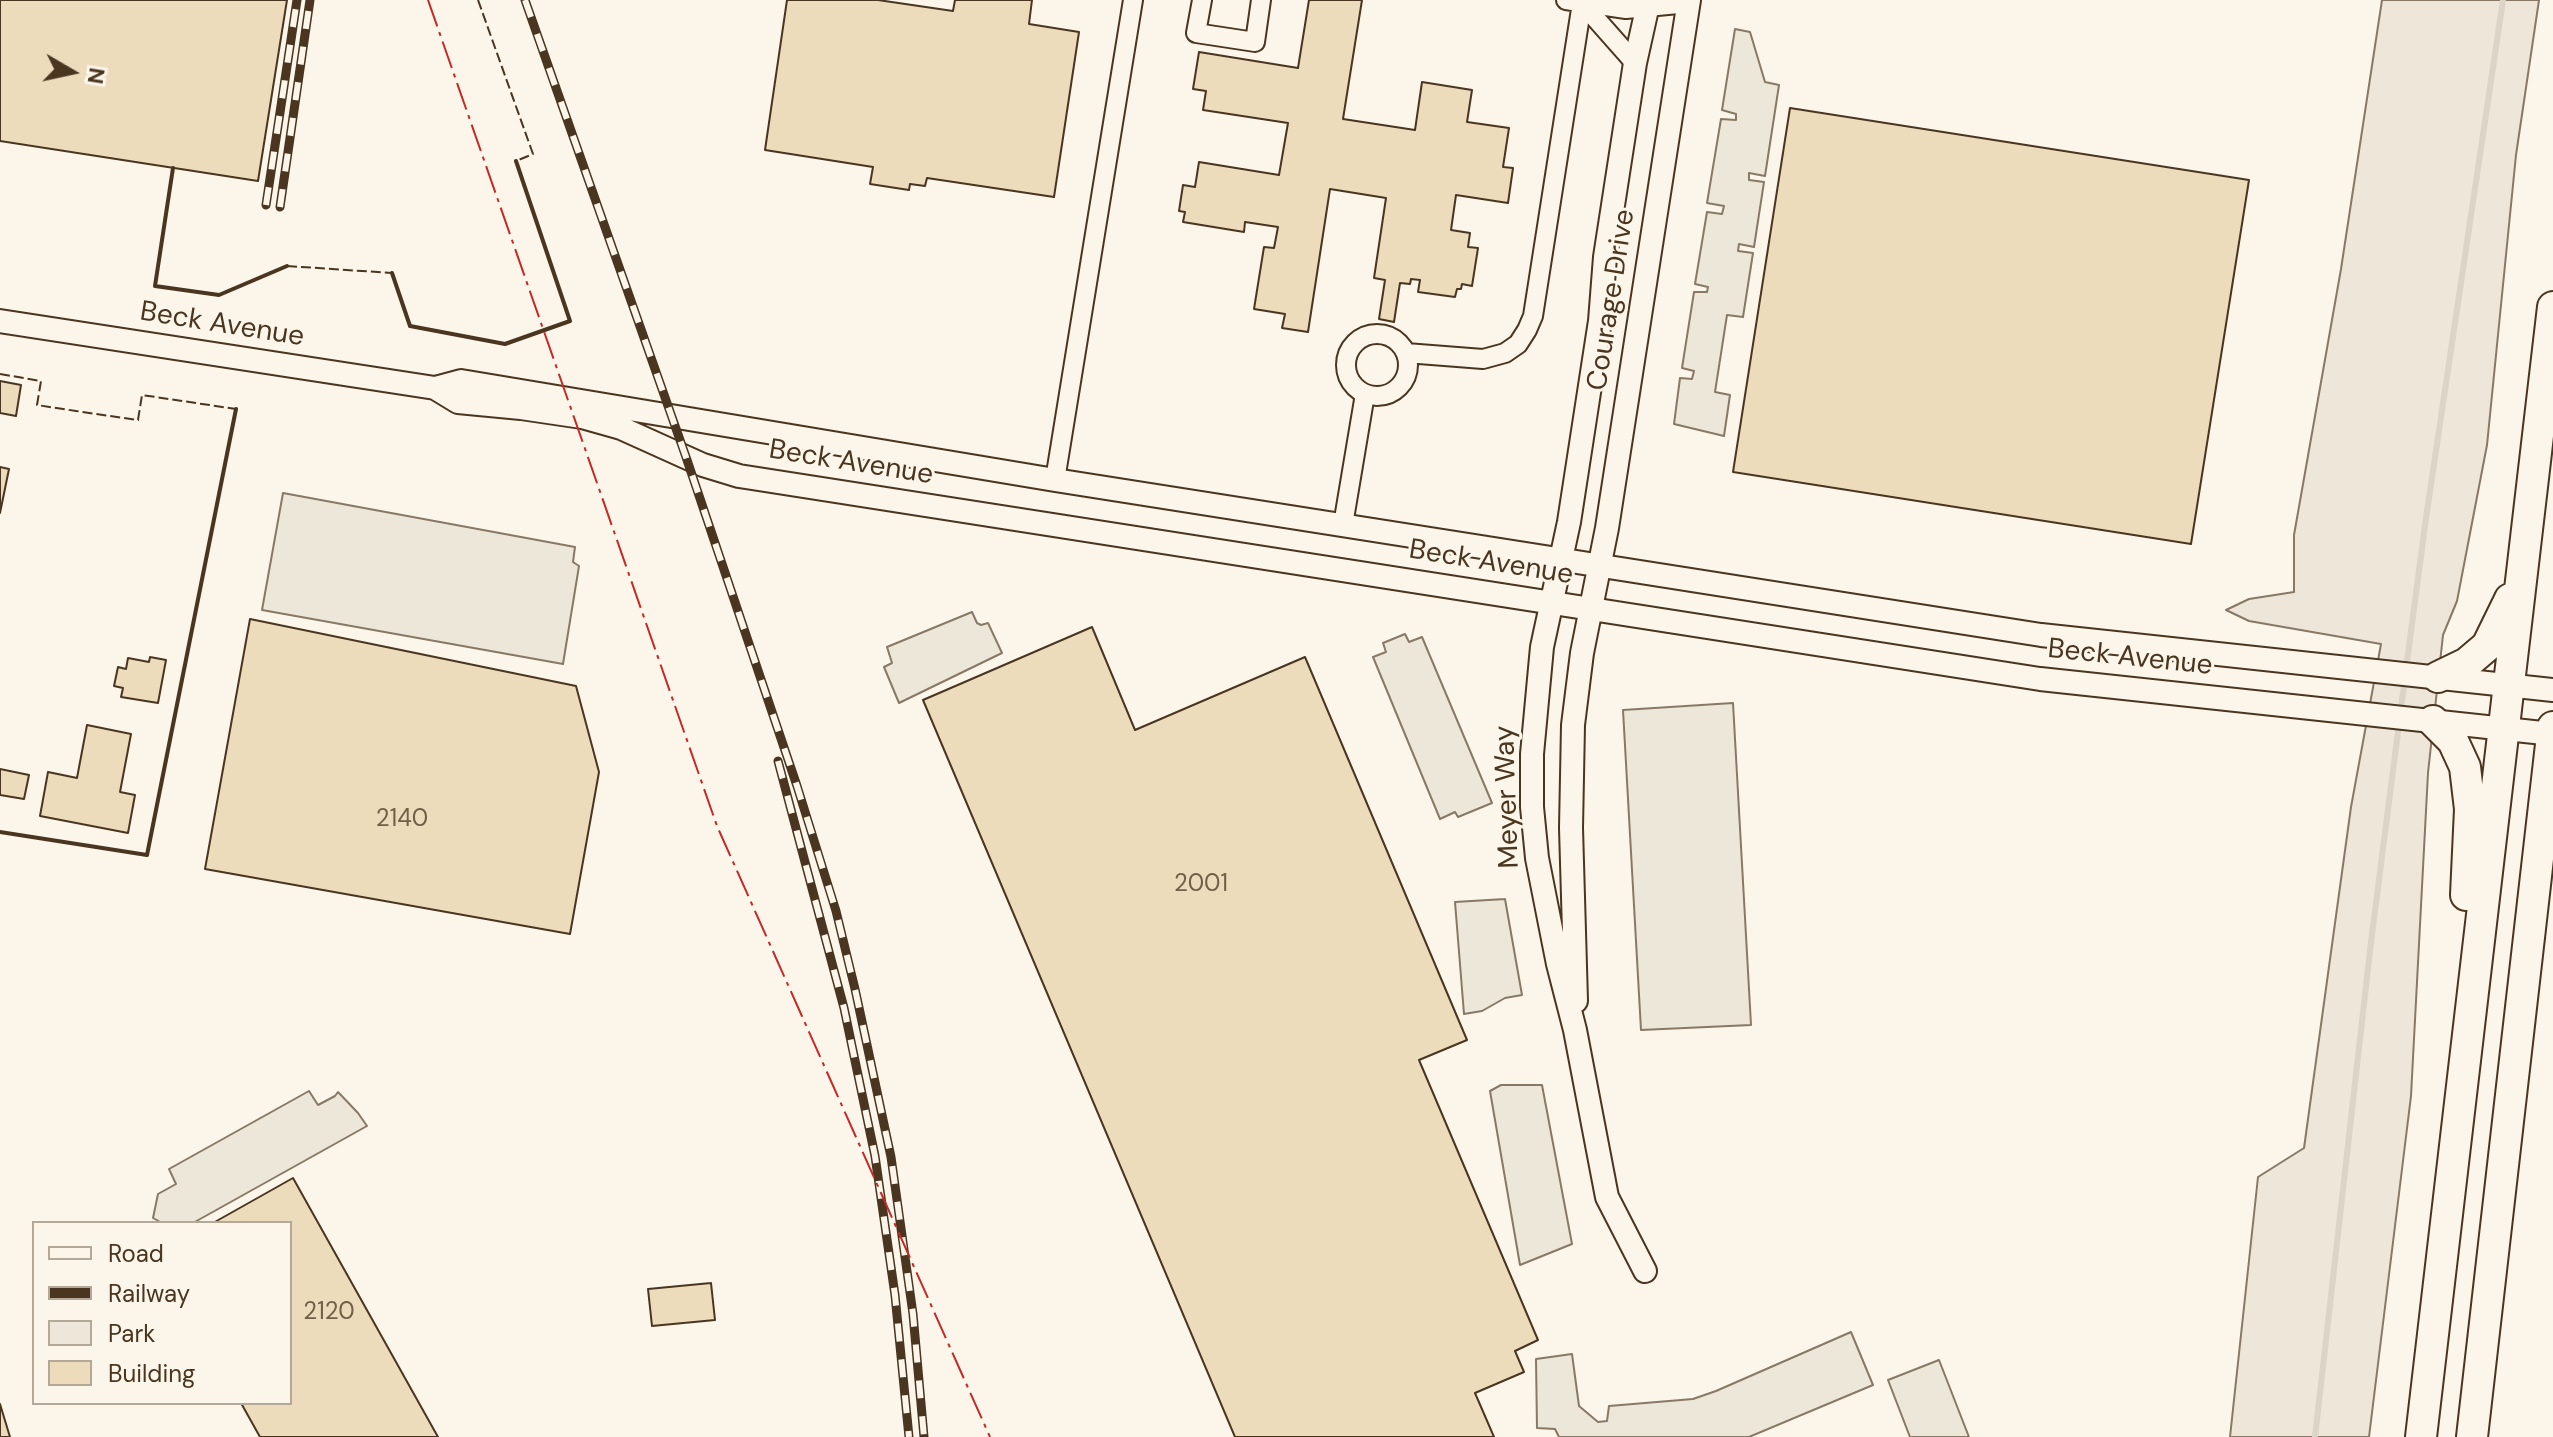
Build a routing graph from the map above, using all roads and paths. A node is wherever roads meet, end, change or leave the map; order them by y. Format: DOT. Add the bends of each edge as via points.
graph roads {
  1 [pos="1133,0"];
  2 [pos="1202,0"];
  3 [pos="1261,0"];
  4 [pos="1574,1"];
  5 [pos="1689,2"];
  6 [pos="1648,4"];
  7 [pos="1635,63"];
  8 [pos="2553,307"];
  9 [pos="0,321"];
  10 [pos="1406,353"];
  11 [pos="435,388"];
  12 [pos="1365,394"];
  13 [pos="1055,480"];
  14 [pos="1343,525"];
  15 [pos="1560,559"];
  16 [pos="1599,565"];
  17 [pos="2520,579"];
  18 [pos="1551,603"];
  19 [pos="1591,609"];
  20 [pos="2438,677"];
  21 [pos="2508,685"];
  22 [pos="2553,690"];
  23 [pos="2433,721"];
  24 [pos="2553,727"];
  25 [pos="2503,728"];
  26 [pos="2553,734"];
  27 [pos="2553,839"];
  28 [pos="2535,882"];
  29 [pos="2472,1015"];
  30 [pos="1575,1030"];
  31 [pos="1645,1271"];
  32 [pos="2421,1437"];
  33 [pos="2472,1437"];
  1 -- 13 [label="street"];
  2 -- 3 [label="street" via="1196,33 1255,42"];
  4 -- 6 [label="street" via="1626,9"];
  4 -- 7 [label="street"];
  4 -- 10 [label="street" via="1527,330 1505,353 1483,359"];
  5 -- 6 [label="street"];
  5 -- 16 [label="street, Courage Drive"];
  6 -- 7 [label="street, Courage Drive"];
  7 -- 15 [label="street, Courage Drive"];
  8 -- 17 [label="highway"];
  9 -- 11 [label="street, Beck Avenue"];
  10 -- 12 [label="street" via="1407,374 1395,391"];
  10 -- 12 [label="street" via="1385,335 1357,341 1346,367 1352,384"];
  11 -- 13 [label="street, Beck Avenue" via="461,381"];
  11 -- 18 [label="street, Beck Avenue" via="458,402 606,423 739,476"];
  12 -- 14 [label="street"];
  13 -- 14 [label="street, Beck Avenue"];
  14 -- 15 [label="street, Beck Avenue"];
  15 -- 16 [label="street, Beck Avenue"];
  15 -- 18 [label="street, Meyer Way"];
  16 -- 19 [label="street, Courage Drive"];
  16 -- 20 [label="street, Beck Avenue" via="2041,635"];
  17 -- 20 [label="highway" via="2487,646"];
  17 -- 21 [label="highway"];
  18 -- 19 [label="street, Beck Avenue"];
  18 -- 30 [label="street, Meyer Way" via="1535,706 1532,807 1540,873"];
  19 -- 23 [label="street, Beck Avenue" via="2040,679"];
  19 -- 30 [label="street, Meyer Way" via="1573,725"];
  20 -- 21 [label="street, Beck Avenue"];
  21 -- 22 [label="street, Beck Avenue"];
  21 -- 25 [label="highway"];
  23 -- 25 [label="street, Beck Avenue"];
  23 -- 29 [label="highway" via="2453,741 2465,767 2470,809 2464,927"];
  24 -- 26 [label="highway"];
  25 -- 26 [label="street, Beck Avenue"];
  25 -- 29 [label="highway"];
  26 -- 28 [label="highway"];
  27 -- 28 [label="highway"];
  28 -- 33 [label="highway"];
  29 -- 32 [label="highway"];
  30 -- 31 [label="street, Meyer Way" via="1607,1197"];
}
